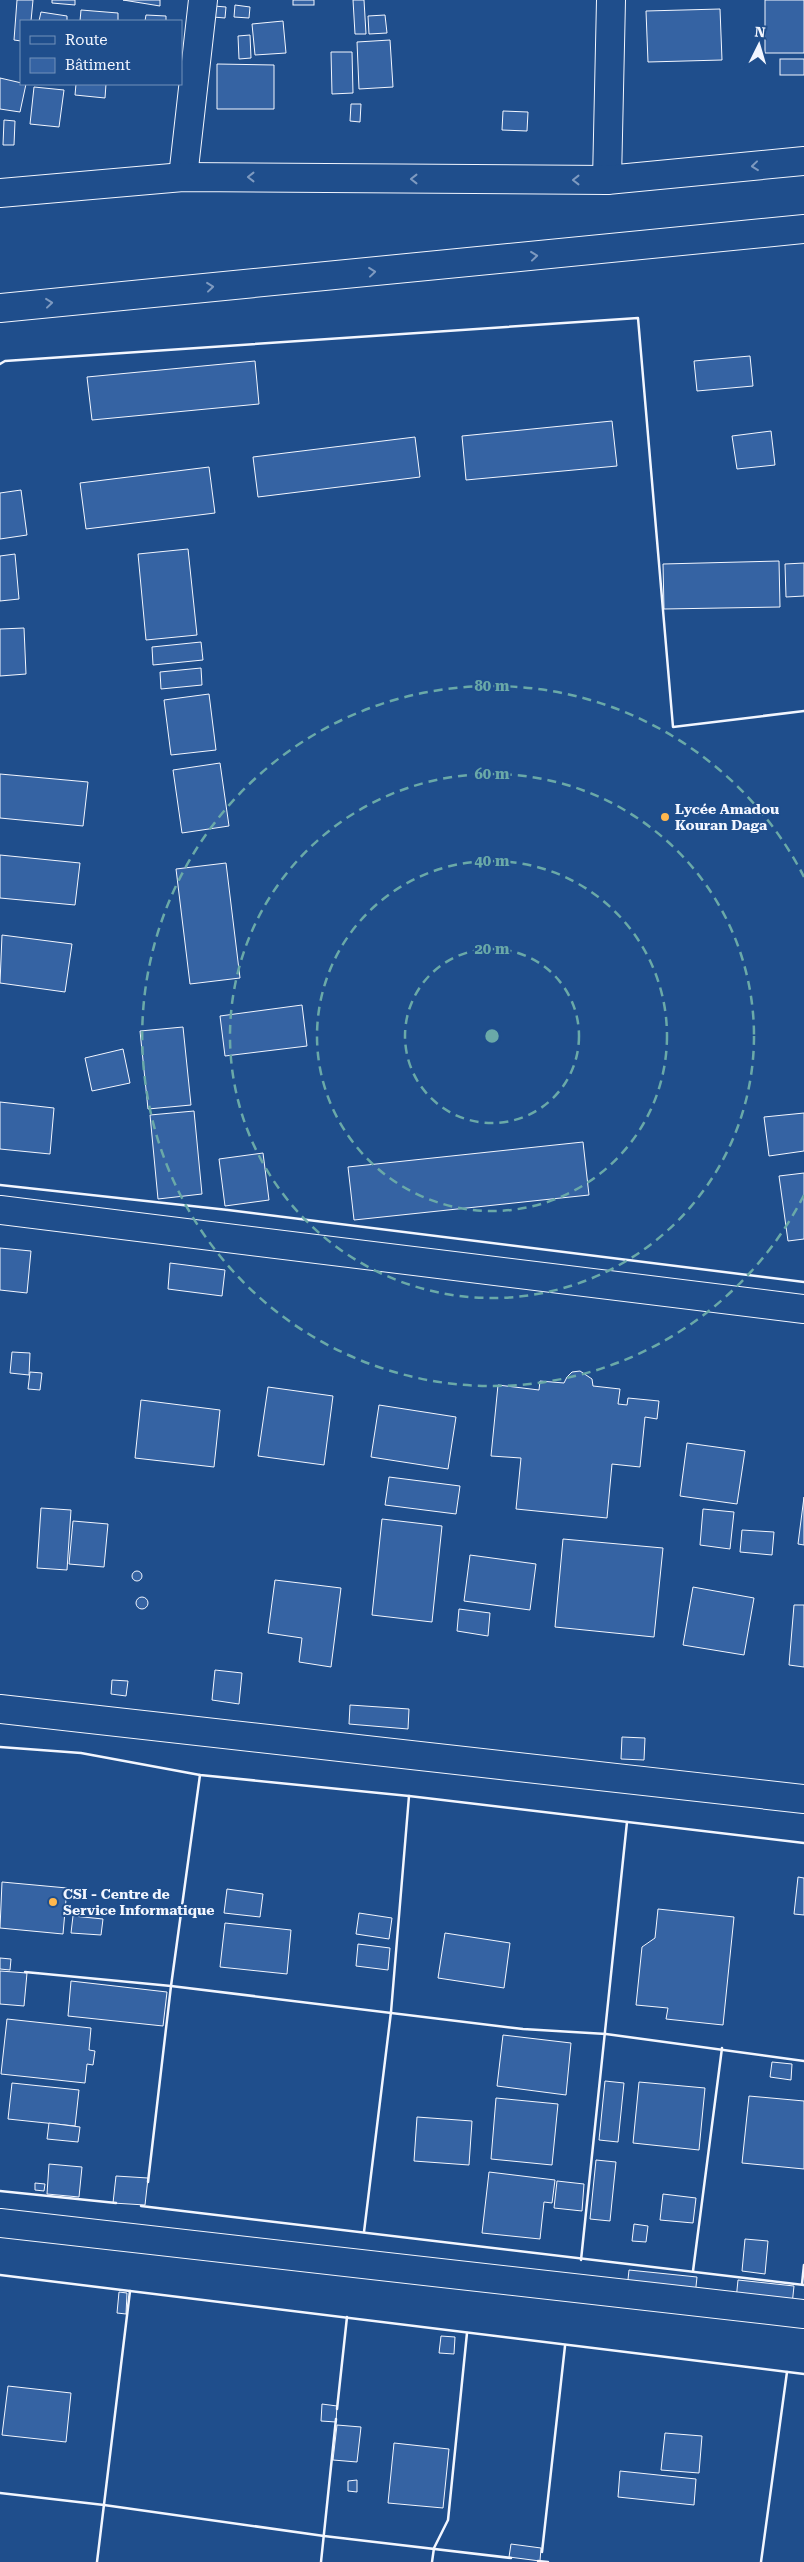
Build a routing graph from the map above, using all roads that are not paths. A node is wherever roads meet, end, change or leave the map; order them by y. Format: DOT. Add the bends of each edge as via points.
graph roads {
  1 [pos="203,0"];
  2 [pos="611,0"];
  3 [pos="804,161"];
  4 [pos="183,177"];
  5 [pos="607,180"];
  6 [pos="0,193"];
  7 [pos="804,229"];
  8 [pos="0,308"];
  9 [pos="0,1210"];
  10 [pos="804,1309"];
  11 [pos="0,1709"];
  12 [pos="804,1798"];
  13 [pos="0,2223"];
  14 [pos="804,2314"];
  1 -- 4 [label="street"];
  2 -- 5 [label="street"];
  3 -- 5 [label="street, one-way"];
  5 -- 4 [label="street, one-way"];
  4 -- 6 [label="street"];
  8 -- 7 [label="street, one-way"];
  9 -- 10 [label="street"];
  11 -- 12 [label="street"];
  13 -- 14 [label="street"];
}
